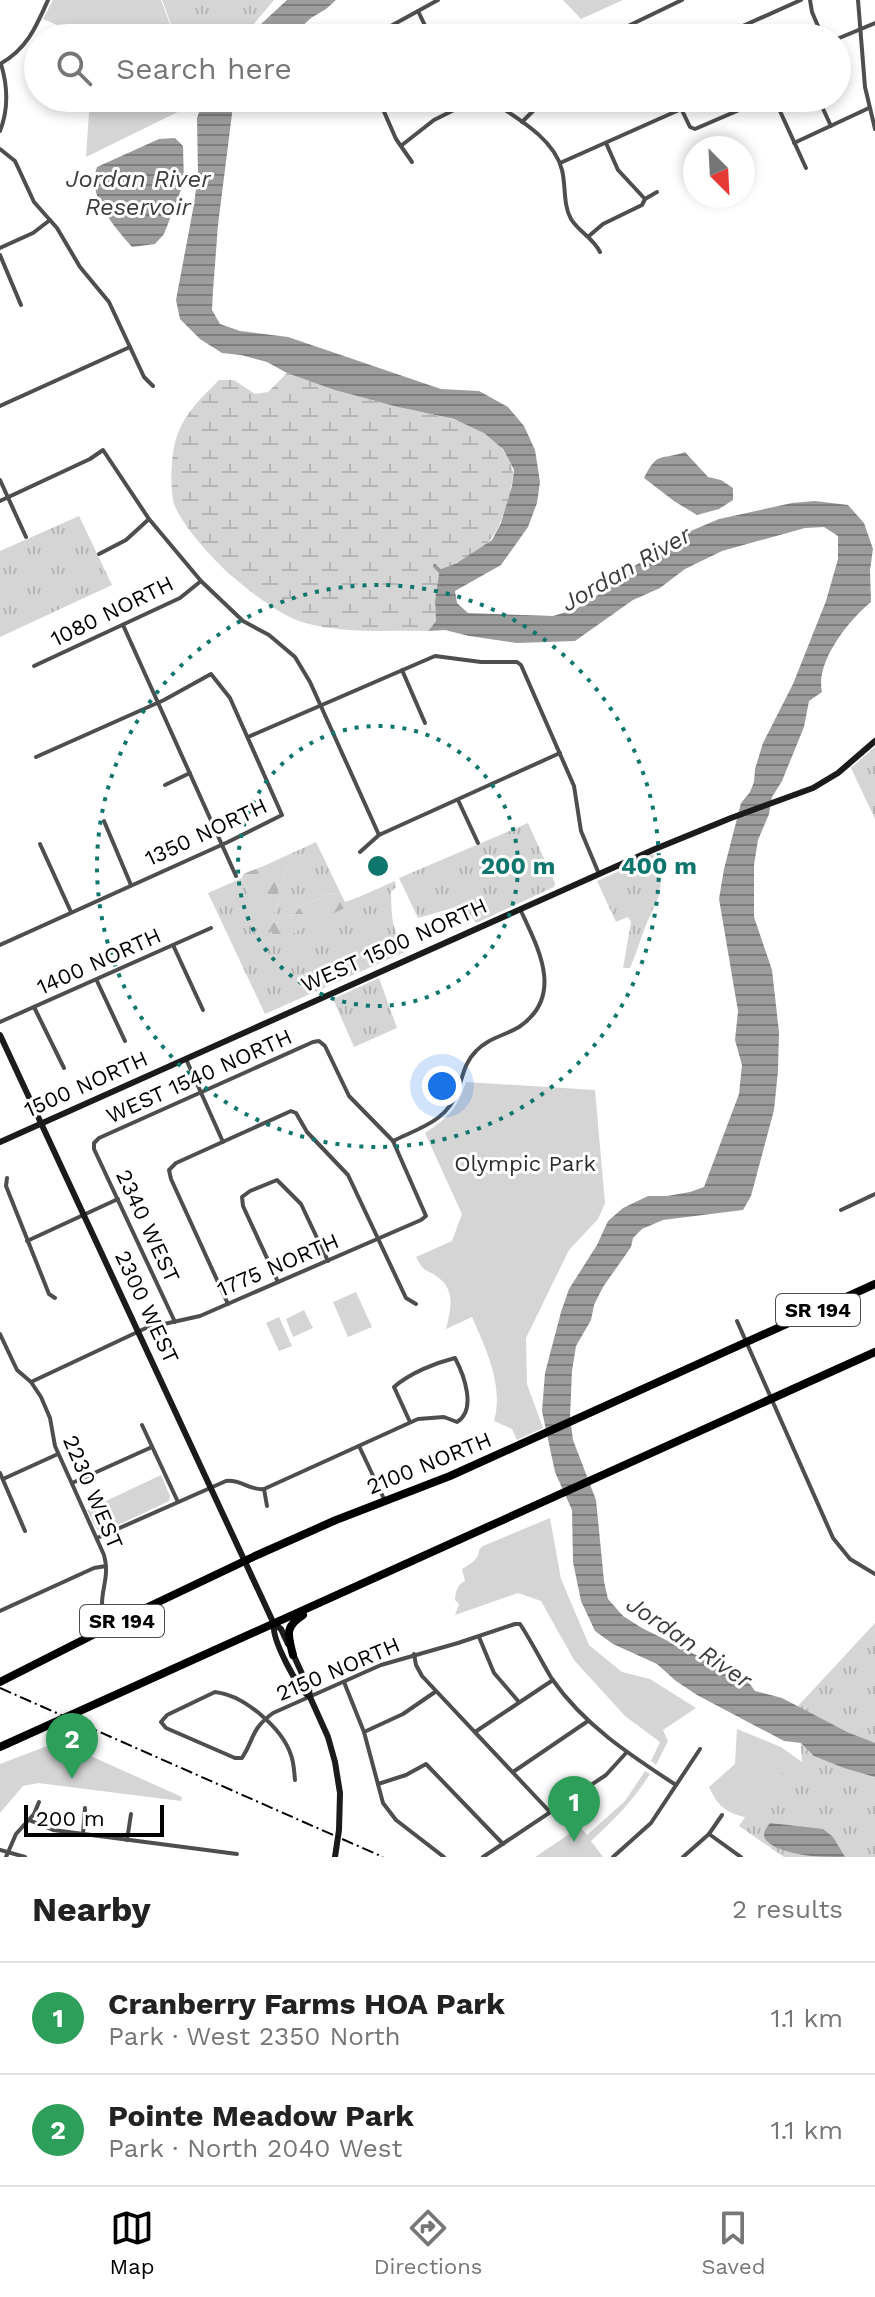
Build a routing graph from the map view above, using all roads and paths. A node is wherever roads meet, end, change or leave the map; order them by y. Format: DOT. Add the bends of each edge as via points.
graph roads {
  1 [pos="48,0"];
  2 [pos="438,0"];
  3 [pos="682,0"];
  4 [pos="801,0"];
  5 [pos="810,0"];
  6 [pos="858,0"];
  7 [pos="667,3"];
  8 [pos="418,11"];
  9 [pos="875,23"];
  10 [pos="37,24"];
  11 [pos="394,24"];
  12 [pos="424,24"];
  13 [pos="631,24"];
  14 [pos="747,24"];
  15 [pos="817,24"];
  16 [pos="861,28"];
  17 [pos="851,33"];
  18 [pos="24,46"];
  19 [pos="0,64"];
  20 [pos="869,108"];
  21 [pos="384,112"];
  22 [pos="451,112"];
  23 [pos="507,112"];
  24 [pos="531,112"];
  25 [pos="675,112"];
  26 [pos="683,112"];
  27 [pos="736,112"];
  28 [pos="780,112"];
  29 [pos="824,112"];
  30 [pos="521,122"];
  31 [pos="831,126"];
  32 [pos="875,129"];
  33 [pos="0,131"];
  34 [pos="606,143"];
  35 [pos="794,143"];
  36 [pos="402,145"];
  37 [pos="0,149"];
  38 [pos="412,162"];
  39 [pos="560,163"];
  40 [pos="806,168"];
  41 [pos="657,192"];
  42 [pos="645,199"];
  43 [pos="50,220"];
  44 [pos="589,236"];
  45 [pos="0,248"];
  46 [pos="600,252"];
  47 [pos="0,255"];
  48 [pos="21,305"];
  49 [pos="130,347"];
  50 [pos="153,386"];
  51 [pos="0,406"];
  52 [pos="0,480"];
  53 [pos="8,498"];
  54 [pos="0,501"];
  55 [pos="149,519"];
  56 [pos="26,537"];
  57 [pos="99,554"];
  58 [pos="201,581"];
  59 [pos="123,625"];
  60 [pos="34,666"];
  61 [pos="402,670"];
  62 [pos="158,702"];
  63 [pos="320,704"];
  64 [pos="425,723"];
  65 [pos="248,737"];
  66 [pos="875,741"];
  67 [pos="560,753"];
  68 [pos="36,757"];
  69 [pos="190,773"];
  70 [pos="165,785"];
  71 [pos="458,800"];
  72 [pos="104,821"];
  73 [pos="379,835"];
  74 [pos="478,843"];
  75 [pos="40,844"];
  76 [pos="223,845"];
  77 [pos="360,852"];
  78 [pos="599,874"];
  79 [pos="236,876"];
  80 [pos="131,885"];
  81 [pos="520,909"];
  82 [pos="71,912"];
  83 [pos="211,928"];
  84 [pos="1,942"];
  85 [pos="173,945"];
  86 [pos="97,981"];
  87 [pos="34,1007"];
  88 [pos="203,1010"];
  89 [pos="0,1022"];
  90 [pos="0,1035"];
  91 [pos="125,1041"];
  92 [pos="186,1059"];
  93 [pos="64,1068"];
  94 [pos="201,1093"];
  95 [pos="41,1124"];
  96 [pos="393,1141"];
  97 [pos="0,1142"];
  98 [pos="223,1142"];
  99 [pos="94,1143"];
  100 [pos="7,1178"];
  101 [pos="875,1194"];
  102 [pos="118,1199"];
  103 [pos="841,1210"];
  104 [pos="84,1216"];
  105 [pos="379,1239"];
  106 [pos="27,1241"];
  107 [pos="328,1261"];
  108 [pos="278,1283"];
  109 [pos="875,1284"];
  110 [pos="55,1298"];
  111 [pos="228,1304"];
  112 [pos="416,1304"];
  113 [pos="737,1321"];
  114 [pos="175,1322"];
  115 [pos="138,1331"];
  116 [pos="0,1334"];
  117 [pos="875,1352"];
  118 [pos="31,1382"];
  119 [pos="410,1422"];
  120 [pos="142,1425"];
  121 [pos="359,1446"];
  122 [pos="152,1447"];
  123 [pos="58,1454"];
  124 [pos="1,1476"];
  125 [pos="72,1483"];
  126 [pos="211,1488"];
  127 [pos="264,1489"];
  128 [pos="385,1501"];
  129 [pos="178,1502"];
  130 [pos="267,1506"];
  131 [pos="25,1531"];
  132 [pos="97,1538"];
  133 [pos="244,1562"];
  134 [pos="106,1566"];
  135 [pos="875,1574"];
  136 [pos="337,1595"];
  137 [pos="0,1611"];
  138 [pos="274,1624"];
  139 [pos="109,1628"];
  140 [pos="479,1637"];
  141 [pos="414,1654"];
  142 [pos="293,1655"];
  143 [pos="553,1680"];
  144 [pos="0,1682"];
  145 [pos="344,1682"];
  146 [pos="436,1691"];
  147 [pos="310,1697"];
  148 [pos="519,1702"];
  149 [pos="265,1719"];
  150 [pos="588,1721"];
  151 [pos="364,1732"];
  152 [pos="474,1732"];
  153 [pos="0,1747"];
  154 [pos="700,1749"];
  155 [pos="626,1753"];
  156 [pos="513,1772"];
  157 [pos="295,1780"];
  158 [pos="378,1784"];
  159 [pos="676,1785"];
  160 [pos="39,1802"];
  161 [pos="85,1808"];
  162 [pos="550,1812"];
  163 [pos="131,1814"];
  164 [pos="722,1815"];
  165 [pos="29,1820"];
  166 [pos="83,1834"];
  167 [pos="709,1834"];
  168 [pos="127,1840"];
  169 [pos="503,1844"];
  170 [pos="0,1850"];
  171 [pos="205,1850"];
  172 [pos="237,1854"];
  173 [pos="6,1855"];
  174 [pos="25,1857"];
  175 [pos="205,1857"];
  176 [pos="335,1857"];
  177 [pos="444,1857"];
  178 [pos="483,1857"];
  179 [pos="613,1857"];
  180 [pos="683,1857"];
  181 [pos="741,1857"];
  1 -- 10 [label="street"];
  2 -- 8 [label="street"];
  3 -- 7 [label="street"];
  4 -- 14 [label="street"];
  5 -- 15 [label="street"];
  6 -- 16 [label="street"];
  7 -- 13 [label="street"];
  8 -- 11 [label="street"];
  8 -- 12 [label="street"];
  9 -- 16 [label="street"];
  16 -- 17 [label="street"];
  16 -- 20 [label="street"];
  18 -- 19 [label="street"];
  19 -- 33 [label="street" via="7,94"];
  20 -- 31 [label="street"];
  20 -- 32 [label="street"];
  21 -- 36 [label="street"];
  22 -- 36 [label="street"];
  23 -- 30 [label="street"];
  24 -- 30 [label="street"];
  25 -- 34 [label="street"];
  26 -- 27 [label="street" via="688,125 699,129"];
  28 -- 35 [label="street"];
  29 -- 31 [label="street"];
  30 -- 39 [label="street"];
  31 -- 35 [label="street"];
  34 -- 39 [label="street"];
  34 -- 42 [label="street" via="618,170"];
  35 -- 40 [label="street"];
  36 -- 38 [label="street"];
  37 -- 43 [label="street" via="15,161 29,194"];
  39 -- 44 [label="street" via="569,214"];
  41 -- 42 [label="street"];
  42 -- 44 [label="street"];
  43 -- 45 [label="street"];
  43 -- 49 [label="street" via="109,302"];
  44 -- 46 [label="street"];
  47 -- 48 [label="street"];
  49 -- 50 [label="street"];
  49 -- 51 [label="street"];
  52 -- 53 [label="street"];
  53 -- 54 [label="street"];
  53 -- 55 [label="street" via="103,450"];
  53 -- 56 [label="street"];
  55 -- 57 [label="street" via="126,540"];
  55 -- 58 [label="street"];
  58 -- 59 [label="street, 1080 NORTH" via="180,598"];
  58 -- 63 [label="street" via="243,621 288,651"];
  59 -- 60 [label="street, 1080 NORTH"];
  59 -- 62 [label="street"];
  61 -- 63 [label="street"];
  61 -- 64 [label="street"];
  61 -- 67 [label="street" via="442,655 517,662"];
  62 -- 65 [label="street, 1350 NORTH" via="211,674 230,698"];
  62 -- 68 [label="street"];
  62 -- 69 [label="street"];
  63 -- 65 [label="street"];
  63 -- 73 [label="street"];
  65 -- 76 [label="street, 1350 NORTH" via="282,815"];
  66 -- 78 [label="main road, WEST 1500 NORTH" via="828,780"];
  67 -- 71 [label="street"];
  67 -- 78 [label="street"];
  69 -- 70 [label="street"];
  69 -- 76 [label="street"];
  71 -- 73 [label="street"];
  71 -- 74 [label="street"];
  72 -- 80 [label="street"];
  73 -- 77 [label="street"];
  75 -- 82 [label="street"];
  76 -- 79 [label="street"];
  76 -- 80 [label="street, 1350 NORTH"];
  78 -- 81 [label="main road, WEST 1500 NORTH"];
  80 -- 82 [label="street, 1350 NORTH"];
  81 -- 92 [label="main road, WEST 1500 NORTH"];
  81 -- 96 [label="street" via="544,966 545,986 538,1005 524,1023 477,1049 445,1113"];
  82 -- 84 [label="street, 1350 NORTH"];
  83 -- 85 [label="street, 1400 NORTH"];
  85 -- 86 [label="street, 1400 NORTH"];
  85 -- 88 [label="street"];
  86 -- 87 [label="street, 1400 NORTH"];
  86 -- 91 [label="street"];
  87 -- 89 [label="street, 1400 NORTH"];
  87 -- 93 [label="street"];
  90 -- 95 [label="main road, 2300 WEST"];
  92 -- 94 [label="street"];
  92 -- 95 [label="main road, 1500 NORTH"];
  94 -- 96 [label="street, WEST 1540 NORTH" via="319,1041 349,1096"];
  94 -- 98 [label="street"];
  94 -- 99 [label="street, WEST 1540 NORTH"];
  95 -- 97 [label="main road, 1500 NORTH"];
  95 -- 104 [label="main road, 2300 WEST"];
  96 -- 105 [label="street, 1775 NORTH" via="426,1216"];
  98 -- 105 [label="street" via="296,1113 348,1175"];
  98 -- 111 [label="street" via="169,1170"];
  99 -- 102 [label="street, 2340 WEST"];
  100 -- 106 [label="street"];
  101 -- 103 [label="street"];
  102 -- 104 [label="street"];
  102 -- 114 [label="street, 2340 WEST"];
  104 -- 106 [label="street"];
  104 -- 115 [label="main road, 2300 WEST"];
  105 -- 107 [label="street, 1775 NORTH"];
  105 -- 112 [label="street" via="406,1298"];
  106 -- 110 [label="street"];
  107 -- 108 [label="street, 1775 NORTH"];
  107 -- 108 [label="street" via="301,1204 277,1180 250,1191 242,1197 243,1206"];
  108 -- 111 [label="street, 1775 NORTH"];
  109 -- 128 [label="highway, 2100 NORTH / SR 194"];
  111 -- 114 [label="street, 1775 NORTH"];
  113 -- 135 [label="street" via="833,1538 850,1559"];
  114 -- 115 [label="street, 1775 NORTH"];
  115 -- 118 [label="street, 1775 NORTH"];
  115 -- 126 [label="main road, 2300 WEST"];
  116 -- 118 [label="street, 2230 WEST" via="17,1370"];
  117 -- 136 [label="highway, SR 194"];
  118 -- 123 [label="street, 2230 WEST" via="49,1415"];
  119 -- 119 [label="street" via="394,1387 455,1358 467,1400 462,1419"];
  119 -- 121 [label="street"];
  120 -- 122 [label="street"];
  121 -- 127 [label="street"];
  121 -- 128 [label="street"];
  122 -- 125 [label="street"];
  122 -- 129 [label="street"];
  123 -- 124 [label="street"];
  123 -- 125 [label="street, 2230 WEST"];
  124 -- 131 [label="street"];
  125 -- 132 [label="street, 2230 WEST"];
  126 -- 127 [label="street" via="235,1480"];
  126 -- 129 [label="street"];
  126 -- 133 [label="main road, 2300 WEST"];
  127 -- 130 [label="street"];
  128 -- 133 [label="highway, 2100 NORTH / SR 194"];
  129 -- 132 [label="street"];
  132 -- 134 [label="street, 2230 WEST"];
  133 -- 138 [label="main road, 2300 WEST"];
  133 -- 139 [label="highway, 2100 NORTH / SR 194"];
  134 -- 137 [label="street"];
  134 -- 139 [label="street, 2230 WEST" via="101,1606"];
  136 -- 138 [label="highway, SR 194"];
  136 -- 142 [label="highway" via="291,1624"];
  138 -- 142 [label="main road"];
  138 -- 147 [label="main road" via="282,1654"];
  138 -- 153 [label="highway, SR 194"];
  139 -- 144 [label="highway, 2100 NORTH / SR 194"];
  140 -- 141 [label="street, 2150 NORTH"];
  140 -- 143 [label="street, 2150 NORTH" via="520,1624"];
  140 -- 148 [label="street" via="494,1673"];
  141 -- 145 [label="street, 2150 NORTH"];
  141 -- 146 [label="street" via="419,1671"];
  142 -- 147 [label="main road"];
  143 -- 148 [label="street"];
  143 -- 150 [label="street"];
  145 -- 147 [label="street, 2150 NORTH"];
  145 -- 151 [label="street"];
  146 -- 151 [label="street"];
  146 -- 152 [label="street"];
  147 -- 149 [label="street, 2150 NORTH"];
  147 -- 176 [label="main road" via="328,1737 340,1793"];
  148 -- 152 [label="street"];
  149 -- 149 [label="street, 2150 NORTH" via="242,1758 161,1722 215,1692 251,1706"];
  149 -- 157 [label="street" via="289,1749"];
  150 -- 155 [label="street"];
  150 -- 156 [label="street"];
  151 -- 158 [label="street"];
  152 -- 156 [label="street"];
  154 -- 159 [label="street"];
  155 -- 159 [label="street"];
  155 -- 162 [label="street" via="611,1772"];
  156 -- 162 [label="street"];
  158 -- 169 [label="street" via="426,1764"];
  158 -- 177 [label="street" via="391,1815"];
  159 -- 179 [label="street" via="651,1823"];
  160 -- 165 [label="street"];
  161 -- 166 [label="street"];
  162 -- 169 [label="street"];
  163 -- 168 [label="street"];
  164 -- 167 [label="street"];
  165 -- 166 [label="street" via="45,1829"];
  165 -- 173 [label="street"];
  166 -- 168 [label="street"];
  167 -- 180 [label="street"];
  167 -- 181 [label="street"];
  168 -- 171 [label="street"];
  169 -- 178 [label="street"];
  170 -- 173 [label="street"];
  171 -- 172 [label="street"];
  171 -- 175 [label="street"];
  173 -- 174 [label="street"];
}
